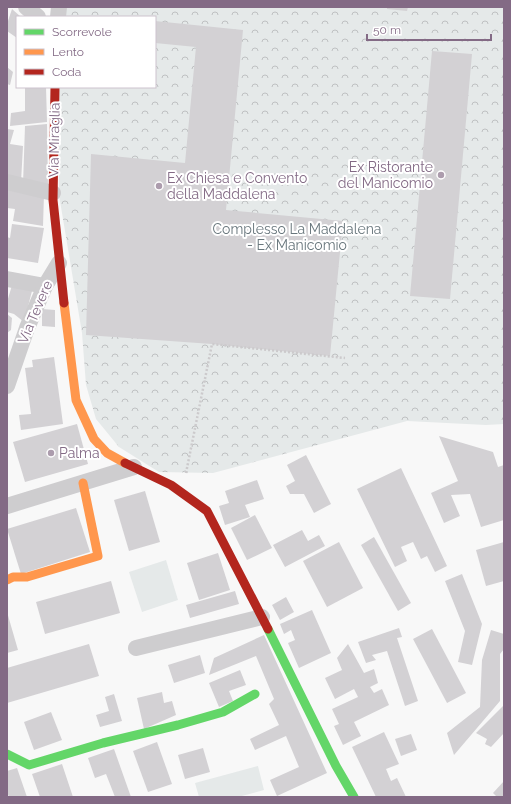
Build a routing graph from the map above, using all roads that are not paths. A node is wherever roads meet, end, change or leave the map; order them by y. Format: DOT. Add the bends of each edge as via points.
graph roads {
  1 [pos="26,7"];
  2 [pos="37,16"];
  3 [pos="55,88"];
  4 [pos="7,182"];
  5 [pos="53,193"];
  6 [pos="59,263"];
  7 [pos="7,279"];
  8 [pos="44,286"];
  9 [pos="7,384"];
  10 [pos="134,467"];
  11 [pos="83,483"];
  12 [pos="7,506"];
  13 [pos="7,580"];
  14 [pos="262,617"];
  15 [pos="136,648"];
  16 [pos="255,694"];
  17 [pos="7,754"];
  18 [pos="354,797"];
  1 -- 2 [label="street"];
  3 -- 5 [label="street, Via Miraglia"];
  4 -- 5 [label="street, Via Miraglia"];
  5 -- 6 [label="street, Via Miraglia"];
  6 -- 8 [label="street, Via Tevere"];
  6 -- 10 [label="street, Via Miraglia" via="76,400 99,445 107,453"];
  7 -- 8 [label="street"];
  8 -- 9 [label="street, Via Tevere"];
  10 -- 11 [label="street"];
  10 -- 14 [label="street, Via Miraglia" via="171,485 207,511"];
  11 -- 12 [label="street"];
  11 -- 13 [label="street" via="98,556 27,577 13,577"];
  14 -- 15 [label="street"];
  14 -- 18 [label="street, Via Miraglia"];
  16 -- 17 [label="street" via="223,712 103,742 29,765"];
}
